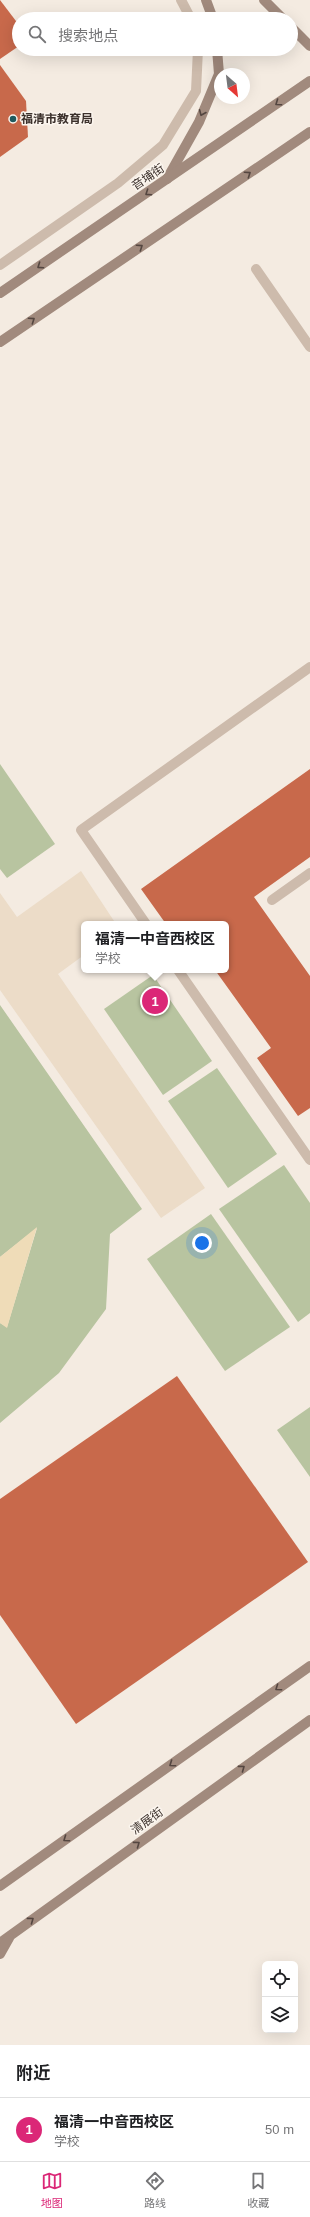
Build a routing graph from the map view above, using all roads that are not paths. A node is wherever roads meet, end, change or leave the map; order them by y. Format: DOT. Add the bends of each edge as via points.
graph roads {
  1 [pos="181,0"];
  2 [pos="206,0"];
  3 [pos="264,0"];
  4 [pos="187,12"];
  5 [pos="210,12"];
  6 [pos="276,12"];
  7 [pos="298,34"];
  8 [pos="310,46"];
  9 [pos="198,56"];
  10 [pos="218,56"];
  11 [pos="310,81"];
  12 [pos="310,132"];
  13 [pos="165,182"];
  14 [pos="0,265"];
  15 [pos="256,269"];
  16 [pos="0,293"];
  17 [pos="0,342"];
  18 [pos="310,347"];
  19 [pos="310,668"];
  20 [pos="310,873"];
  21 [pos="272,900"];
  22 [pos="144,921"];
  23 [pos="180,973"];
  24 [pos="308,1154"];
  25 [pos="310,1666"];
  26 [pos="310,1720"];
  27 [pos="0,1886"];
  28 [pos="10,1936"];
  29 [pos="0,1943"];
  30 [pos="0,1954"];
  1 -- 4 [label="street"];
  2 -- 5 [label="street"];
  3 -- 6 [label="street"];
  7 -- 8 [label="street"];
  9 -- 14 [label="street" via="196,90 163,145 118,183"];
  10 -- 13 [label="street, one-way" via="219,74 199,122"];
  11 -- 13 [label="street, 音埔街, one-way"];
  17 -- 12 [label="street, one-way"];
  13 -- 16 [label="street, 音埔街, one-way"];
  15 -- 18 [label="street"];
  19 -- 22 [label="street" via="81,830"];
  20 -- 21 [label="street"];
  23 -- 24 [label="street"];
  25 -- 27 [label="street, one-way"];
  28 -- 26 [label="street, 清展街, one-way"];
  28 -- 29 [label="street, 清展街"];
  28 -- 30 [label="street"];
}
